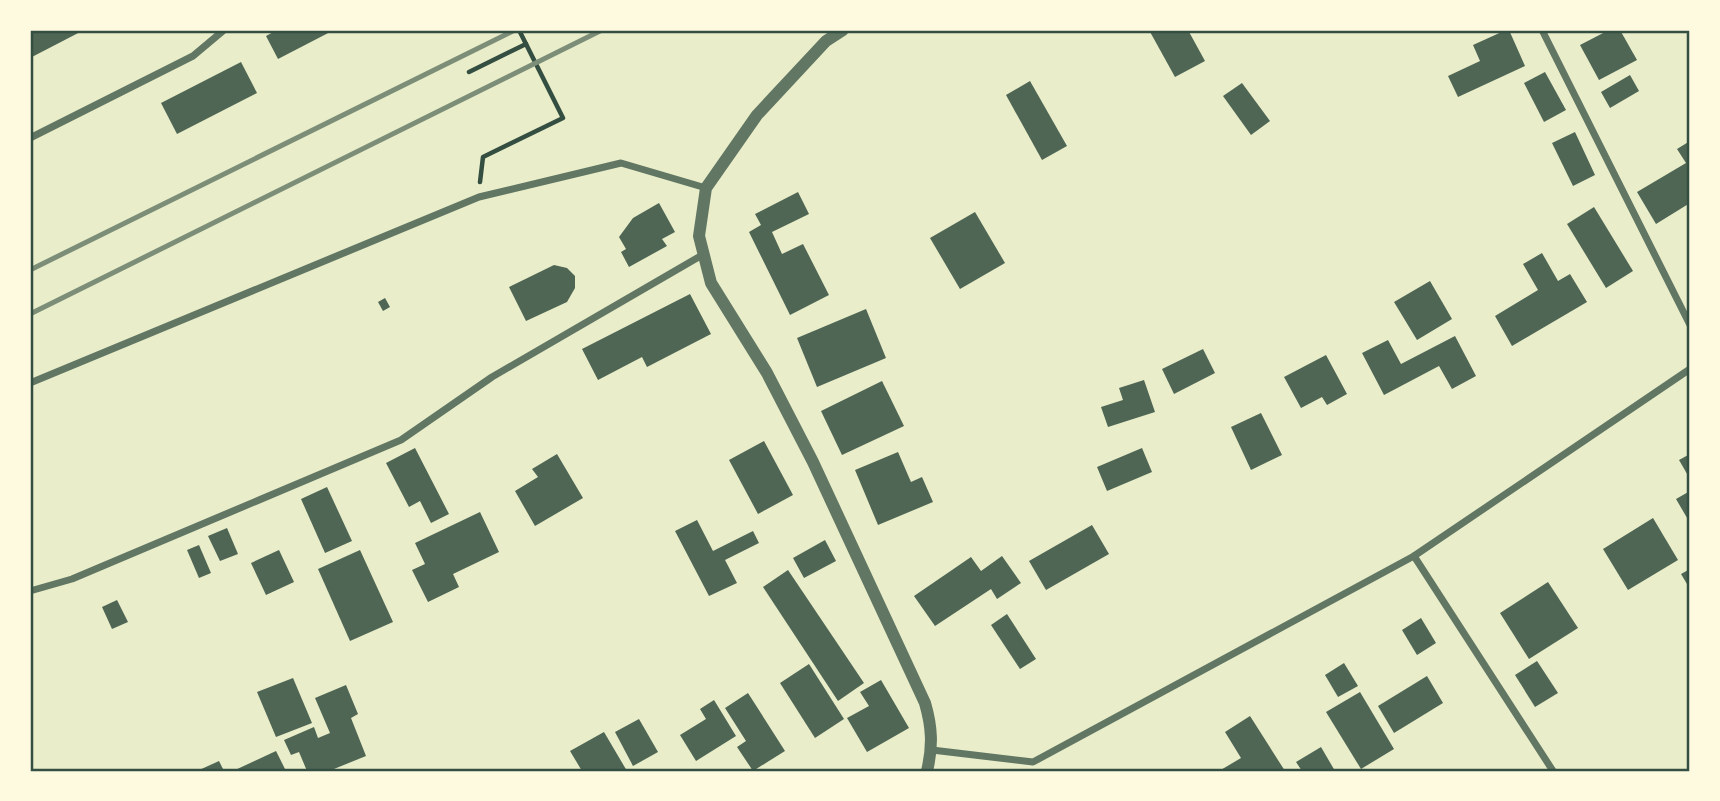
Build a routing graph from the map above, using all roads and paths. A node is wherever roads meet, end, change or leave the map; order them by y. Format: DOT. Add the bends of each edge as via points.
graph roads {
  1 [pos="224,30"];
  2 [pos="519,30"];
  3 [pos="844,30"];
  4 [pos="1542,30"];
  5 [pos="526,44"];
  6 [pos="469,72"];
  7 [pos="30,138"];
  8 [pos="483,157"];
  9 [pos="706,188"];
  10 [pos="704,254"];
  11 [pos="1690,325"];
  12 [pos="1690,369"];
  13 [pos="30,383"];
  14 [pos="1414,556"];
  15 [pos="30,591"];
  16 [pos="932,750"];
  17 [pos="927,771"];
  18 [pos="1553,771"];
  1 -- 7 [label="street" via="192,56"];
  2 -- 5 [label="path"];
  3 -- 9 [label="street" via="826,41 757,115"];
  4 -- 11 [label="street"];
  5 -- 6 [label="path"];
  5 -- 8 [label="path" via="563,118"];
  9 -- 10 [label="street" via="699,236"];
  9 -- 13 [label="street" via="621,163 479,197"];
  10 -- 15 [label="street" via="492,376 401,440 72,579"];
  10 -- 16 [label="street" via="710,283 767,373 887,619 925,703"];
  12 -- 14 [label="street"];
  14 -- 16 [label="street" via="1033,762"];
  14 -- 18 [label="street"];
  16 -- 17 [label="street"];
}
